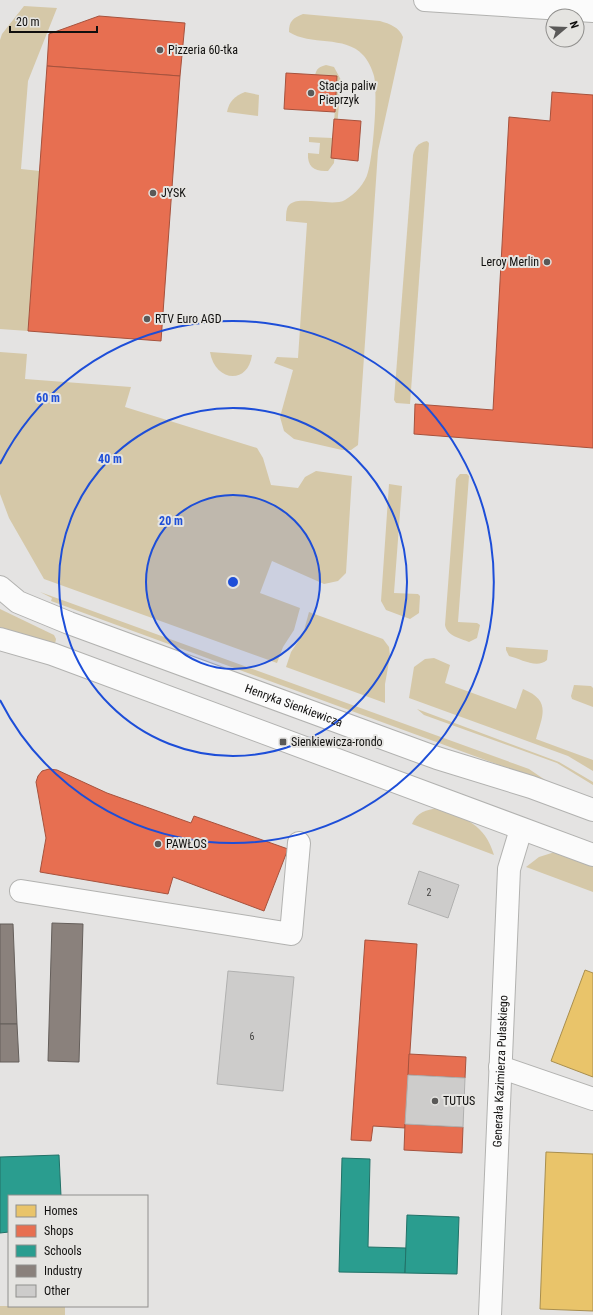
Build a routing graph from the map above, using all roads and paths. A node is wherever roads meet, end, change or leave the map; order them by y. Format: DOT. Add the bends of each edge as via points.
graph roads {
  1 [pos="425,0"];
  2 [pos="593,11"];
  3 [pos="0,588"];
  4 [pos="0,639"];
  5 [pos="593,810"];
  6 [pos="521,829"];
  7 [pos="299,843"];
  8 [pos="593,855"];
  9 [pos="21,891"];
  10 [pos="500,1067"];
  11 [pos="593,1100"];
  12 [pos="490,1315"];
  1 -- 2 [label="main road"];
  3 -- 5 [label="main road, Henryka Sienkiewicza" via="18,602 69,624 437,758 531,787"];
  4 -- 6 [label="main road" via="60,657"];
  6 -- 8 [label="main road"];
  6 -- 10 [label="main road, Generała Kazimierza Pułaskiego" via="509,869"];
  7 -- 9 [label="main road" via="291,934"];
  10 -- 11 [label="main road"];
  10 -- 12 [label="main road, Generała Kazimierza Pułaskiego"];
}
